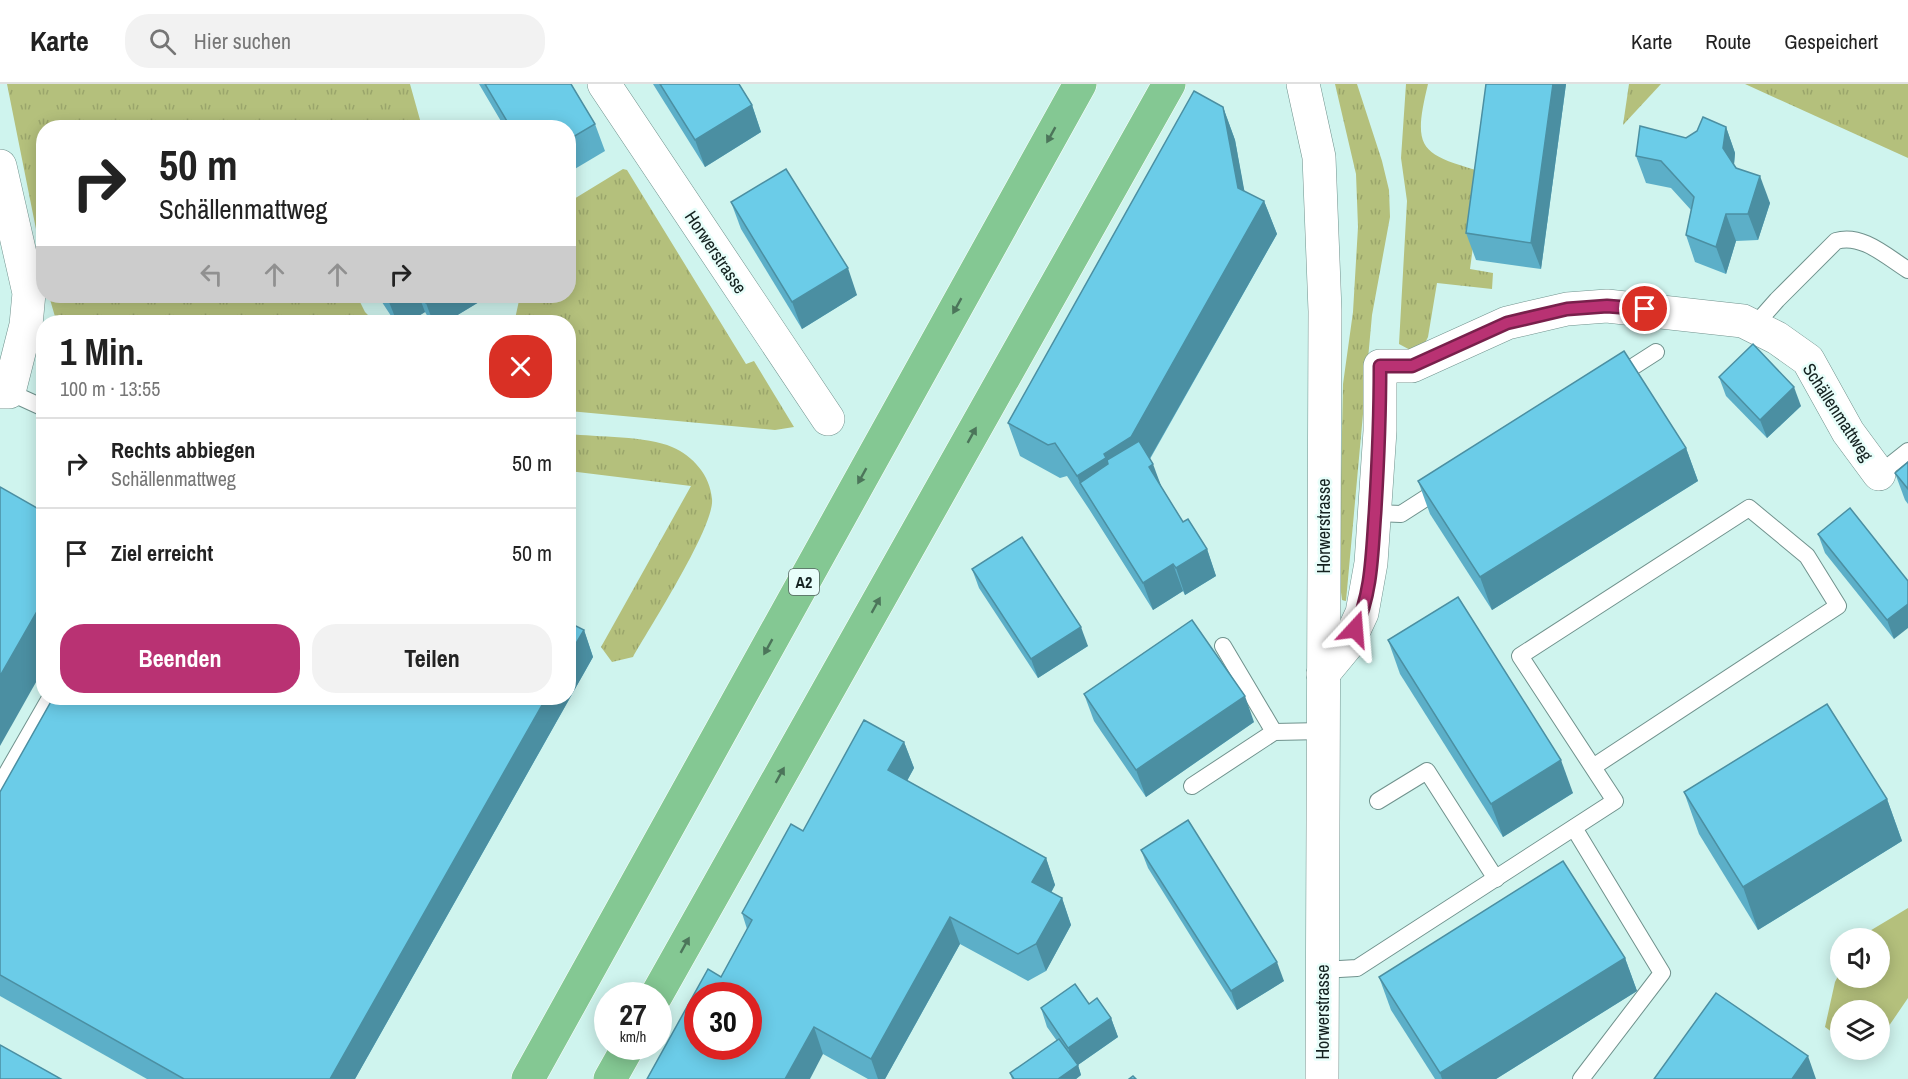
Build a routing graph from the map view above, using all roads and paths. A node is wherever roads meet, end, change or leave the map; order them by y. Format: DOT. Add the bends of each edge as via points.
graph roads {
  1 [pos="604,84"];
  2 [pos="1080,84"];
  3 [pos="1169,84"];
  4 [pos="1303,84"];
  5 [pos="0,166"];
  6 [pos="6,224"];
  7 [pos="1908,270"];
  8 [pos="1754,326"];
  9 [pos="1656,352"];
  10 [pos="1607,383"];
  11 [pos="5,392"];
  12 [pos="36,405"];
  13 [pos="828,419"];
  14 [pos="1908,451"];
  15 [pos="1879,474"];
  16 [pos="1460,476"];
  17 [pos="1375,513"];
  18 [pos="1223,646"];
  19 [pos="1323,674"];
  20 [pos="46,705"];
  21 [pos="1323,731"];
  22 [pos="1274,732"];
  23 [pos="1593,767"];
  24 [pos="0,785"];
  25 [pos="1192,786"];
  26 [pos="1378,801"];
  27 [pos="1574,828"];
  28 [pos="1496,879"];
  29 [pos="1322,970"];
  30 [pos="664,982"];
  31 [pos="621,1060"];
  32 [pos="528,1079"];
  33 [pos="610,1079"];
  34 [pos="1322,1079"];
  35 [pos="1581,1079"];
  1 -- 13 [label="street, Horwerstrasse"];
  2 -- 32 [label="highway, A2, one-way"];
  30 -- 3 [label="highway, one-way"];
  4 -- 19 [label="street, Horwerstrasse" via="1319,157 1325,311"];
  5 -- 6 [label="street"];
  6 -- 11 [label="street" via="29,293 26,325"];
  7 -- 8 [label="lane" via="1860,240 1846,238 1836,242"];
  8 -- 15 [label="street, Schällenmattweg" via="1808,360 1848,432"];
  8 -- 17 [label="street, Schällenmattweg" via="1682,312 1607,306 1567,309 1507,323 1412,366 1380,366"];
  9 -- 10 [label="lane"];
  11 -- 12 [label="lane"];
  14 -- 15 [label="lane"];
  16 -- 17 [label="lane" via="1401,514"];
  17 -- 19 [label="street, Schällenmattweg" via="1362,613 1347,645"];
  18 -- 22 [label="lane"];
  19 -- 21 [label="street, Horwerstrasse"];
  20 -- 24 [label="lane"];
  21 -- 22 [label="lane"];
  21 -- 29 [label="street, Horwerstrasse"];
  22 -- 25 [label="lane"];
  23 -- 23 [label="lane" via="1838,606 1807,556 1749,508 1520,656"];
  23 -- 27 [label="lane" via="1615,801"];
  26 -- 28 [label="lane" via="1426,771"];
  27 -- 28 [label="lane"];
  27 -- 35 [label="lane" via="1662,973"];
  28 -- 29 [label="lane" via="1357,968"];
  29 -- 34 [label="street, Horwerstrasse"];
  31 -- 33 [label="highway"];
}
